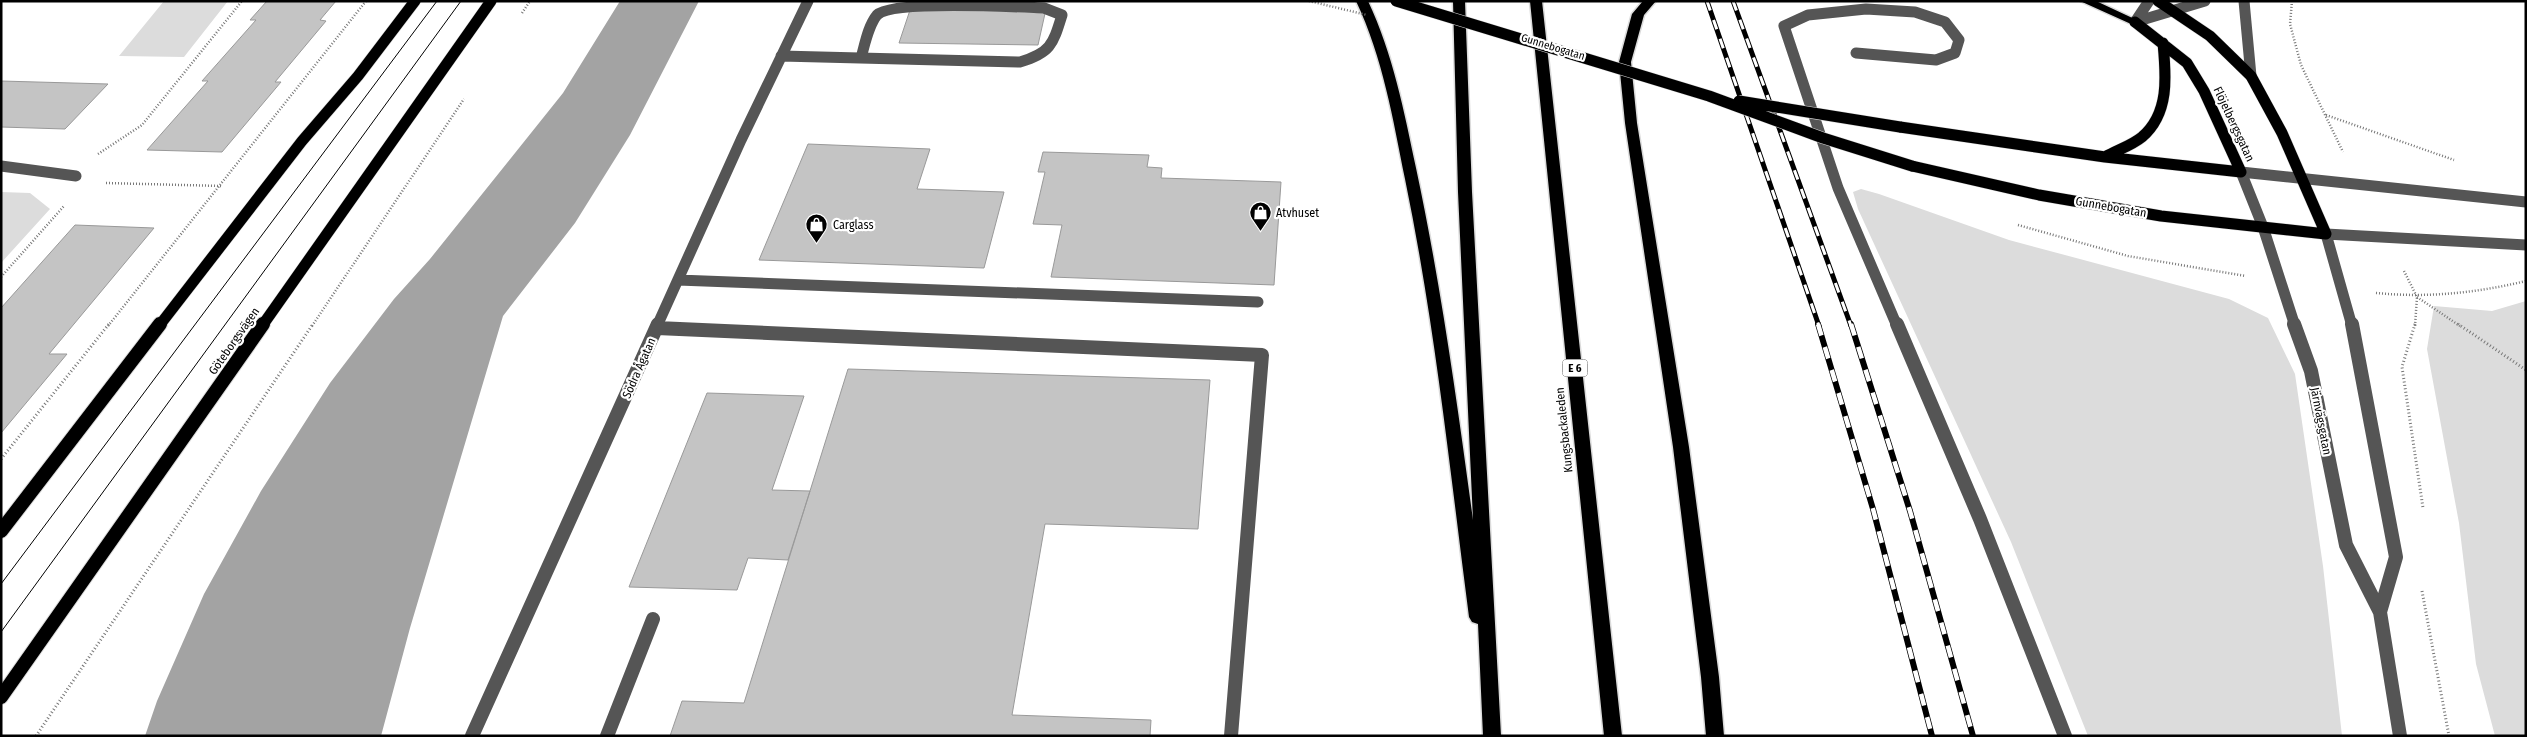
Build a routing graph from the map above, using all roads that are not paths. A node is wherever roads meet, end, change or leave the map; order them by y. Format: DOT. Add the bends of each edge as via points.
graph roads {
  1 [pos="415,1"];
  2 [pos="491,1"];
  3 [pos="808,1"];
  4 [pos="1362,1"];
  5 [pos="1396,1"];
  6 [pos="1459,1"];
  7 [pos="1536,1"];
  8 [pos="1650,1"];
  9 [pos="2086,1"];
  10 [pos="2149,1"];
  11 [pos="2158,1"];
  12 [pos="2205,1"];
  13 [pos="2244,1"];
  14 [pos="2174,11"];
  15 [pos="2135,22"];
  16 [pos="2163,43"];
  17 [pos="1856,53"];
  18 [pos="781,56"];
  19 [pos="861,58"];
  20 [pos="2251,76"];
  21 [pos="1710,96"];
  22 [pos="2105,157"];
  23 [pos="1,166"];
  24 [pos="2241,172"];
  25 [pos="76,176"];
  26 [pos="2302,178"];
  27 [pos="2526,202"];
  28 [pos="2263,227"];
  29 [pos="2326,234"];
  30 [pos="2526,245"];
  31 [pos="678,280"];
  32 [pos="1258,302"];
  33 [pos="657,328"];
  34 [pos="1,531"];
  35 [pos="2380,612"];
  36 [pos="653,619"];
  37 [pos="1,697"];
  38 [pos="1491,715"];
  39 [pos="472,736"];
  40 [pos="607,736"];
  41 [pos="1231,736"];
  42 [pos="1492,736"];
  43 [pos="1613,736"];
  44 [pos="1715,736"];
  45 [pos="2065,736"];
  46 [pos="2400,736"];
  1 -- 34 [label="main road" via="358,76 302,141"];
  2 -- 37 [label="main road, Göteborgsvägen"];
  3 -- 18 [label="street, Södra Ågatan"];
  4 -- 38 [label="highway" via="1374,24 1388,70 1425,237"];
  5 -- 21 [label="main road, Gunnebogatan, bridge"];
  6 -- 38 [label="highway"];
  7 -- 43 [label="highway, Kungsbackaleden / E 6"];
  8 -- 44 [label="highway" via="1638,14 1625,62 1631,123 1681,447"];
  9 -- 15 [label="highway"];
  10 -- 15 [label="street"];
  11 -- 14 [label="main road"];
  12 -- 14 [label="street"];
  13 -- 20 [label="street"];
  14 -- 15 [label="street"];
  14 -- 20 [label="main road" via="2210,36"];
  15 -- 16 [label="main road, Flöjelbergsgatan"];
  16 -- 22 [label="main road" via="2166,77 2159,115 2143,136"];
  16 -- 24 [label="main road, Flöjelbergsgatan" via="2186,63 2204,91"];
  17 -- 45 [label="street" via="1936,60 1955,52 1959,40 1945,22 1915,12 1866,9 1808,15 1784,26 1838,188 1980,519"];
  18 -- 19 [label="street"];
  18 -- 31 [label="street, Södra Ågatan"];
  19 -- 19 [label="street" via="1020,62 1039,57 1051,48 1062,15 1044,8 901,5 878,14"];
  20 -- 26 [label="main road"];
  21 -- 22 [label="main road, Gunnebogatan, bridge"];
  21 -- 28 [label="main road, Gunnebogatan, bridge" via="1912,166 2048,196 2161,216"];
  22 -- 24 [label="main road, Gunnebogatan"];
  23 -- 25 [label="street"];
  24 -- 26 [label="street, Gunnebogatan"];
  24 -- 28 [label="street, Flöjelbergsgatan"];
  26 -- 27 [label="street, Gunnebogatan"];
  26 -- 29 [label="main road"];
  28 -- 29 [label="main road, Gunnebogatan"];
  28 -- 35 [label="street, Järnvägsgatan" via="2311,371 2346,546"];
  29 -- 30 [label="street, Gunnebogatan"];
  29 -- 35 [label="street, Järnvägsgatan" via="2364,382 2396,557"];
  31 -- 32 [label="street"];
  31 -- 33 [label="street, Södra Ågatan"];
  33 -- 39 [label="street, Södra Ågatan"];
  33 -- 41 [label="street" via="1262,355"];
  35 -- 46 [label="street, Järnvägsgatan"];
  36 -- 40 [label="street"];
  38 -- 42 [label="highway"];
}
